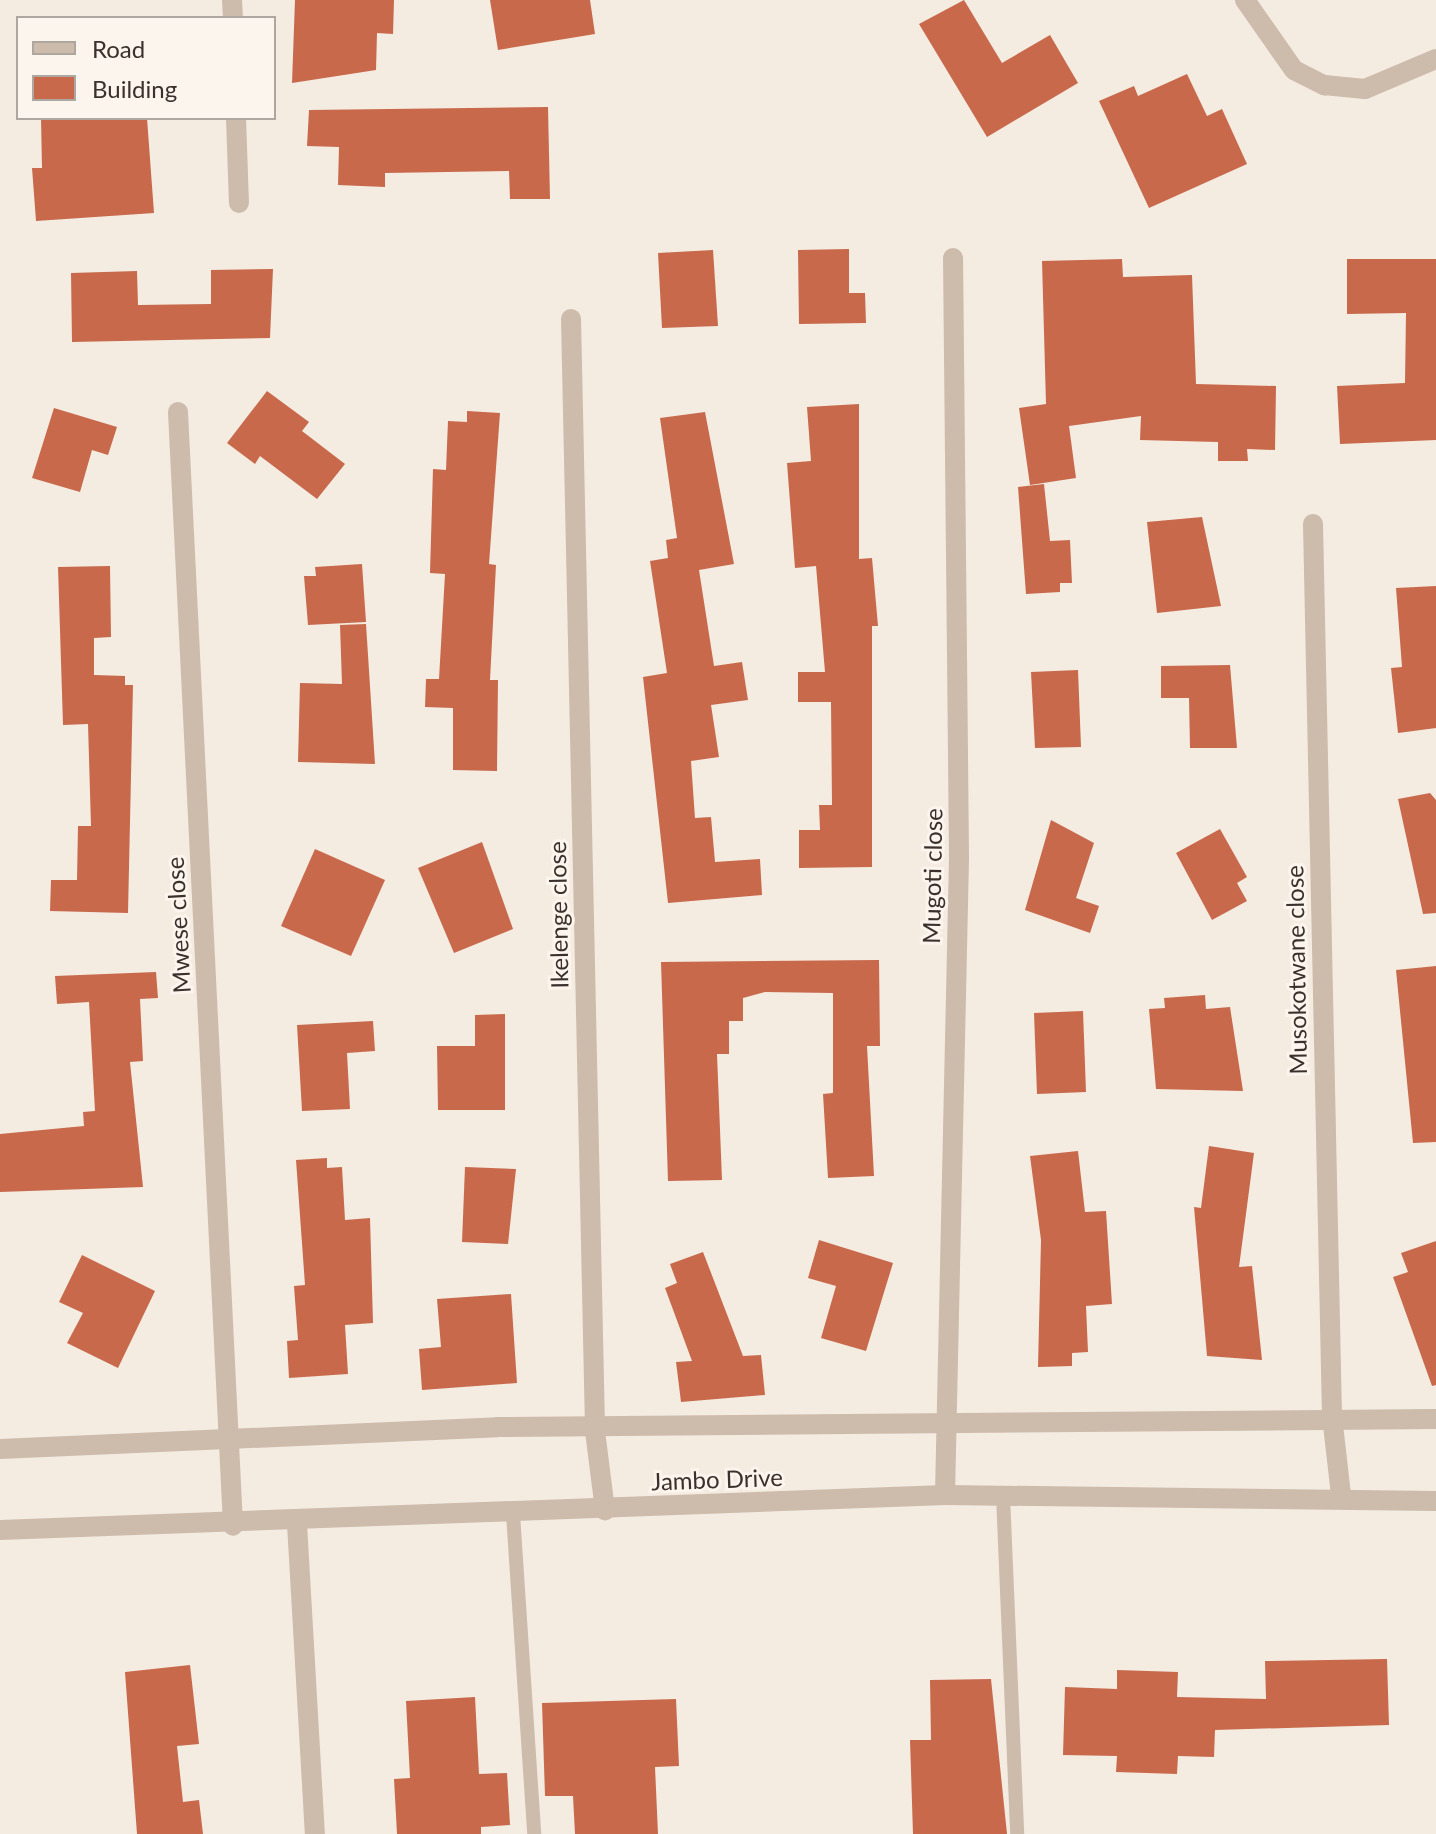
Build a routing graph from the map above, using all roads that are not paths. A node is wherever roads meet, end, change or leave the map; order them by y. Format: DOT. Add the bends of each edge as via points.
graph roads {
  1 [pos="1245,0"];
  2 [pos="1436,59"];
  3 [pos="236,120"];
  4 [pos="239,203"];
  5 [pos="953,258"];
  6 [pos="571,319"];
  7 [pos="178,412"];
  8 [pos="1313,524"];
  9 [pos="1332,1416"];
  10 [pos="944,1418"];
  11 [pos="1436,1419"];
  12 [pos="595,1431"];
  13 [pos="230,1436"];
  14 [pos="0,1449"];
  15 [pos="945,1495"];
  16 [pos="1003,1495"];
  17 [pos="1341,1495"];
  18 [pos="1436,1501"];
  19 [pos="605,1510"];
  20 [pos="513,1514"];
  21 [pos="297,1524"];
  22 [pos="233,1526"];
  23 [pos="0,1530"];
  24 [pos="315,1834"];
  25 [pos="534,1834"];
  26 [pos="1017,1834"];
  1 -- 2 [label="street" via="1294,70 1324,85 1365,89"];
  3 -- 4 [label="street"];
  5 -- 10 [label="street, Mugoti close" via="959,857"];
  6 -- 12 [label="street, Ikelenge close"];
  7 -- 13 [label="street, Mwese close"];
  8 -- 9 [label="street, Musokotwane close"];
  9 -- 10 [label="street"];
  9 -- 11 [label="street"];
  9 -- 17 [label="street, Musokotwane close"];
  10 -- 12 [label="street"];
  10 -- 15 [label="street, Mugoti close"];
  12 -- 13 [label="street"];
  12 -- 19 [label="street, Ikelenge close"];
  13 -- 14 [label="street"];
  13 -- 22 [label="street, Mwese close"];
  15 -- 16 [label="street, Jambo Drive"];
  15 -- 19 [label="street, Jambo Drive"];
  16 -- 17 [label="street, Jambo Drive"];
  16 -- 26 [label="lane"];
  17 -- 18 [label="street, Jambo Drive"];
  19 -- 20 [label="street, Jambo Drive"];
  20 -- 21 [label="street, Jambo Drive"];
  20 -- 25 [label="lane"];
  21 -- 22 [label="street, Jambo Drive"];
  21 -- 24 [label="street"];
  22 -- 23 [label="street, Jambo Drive"];
}
